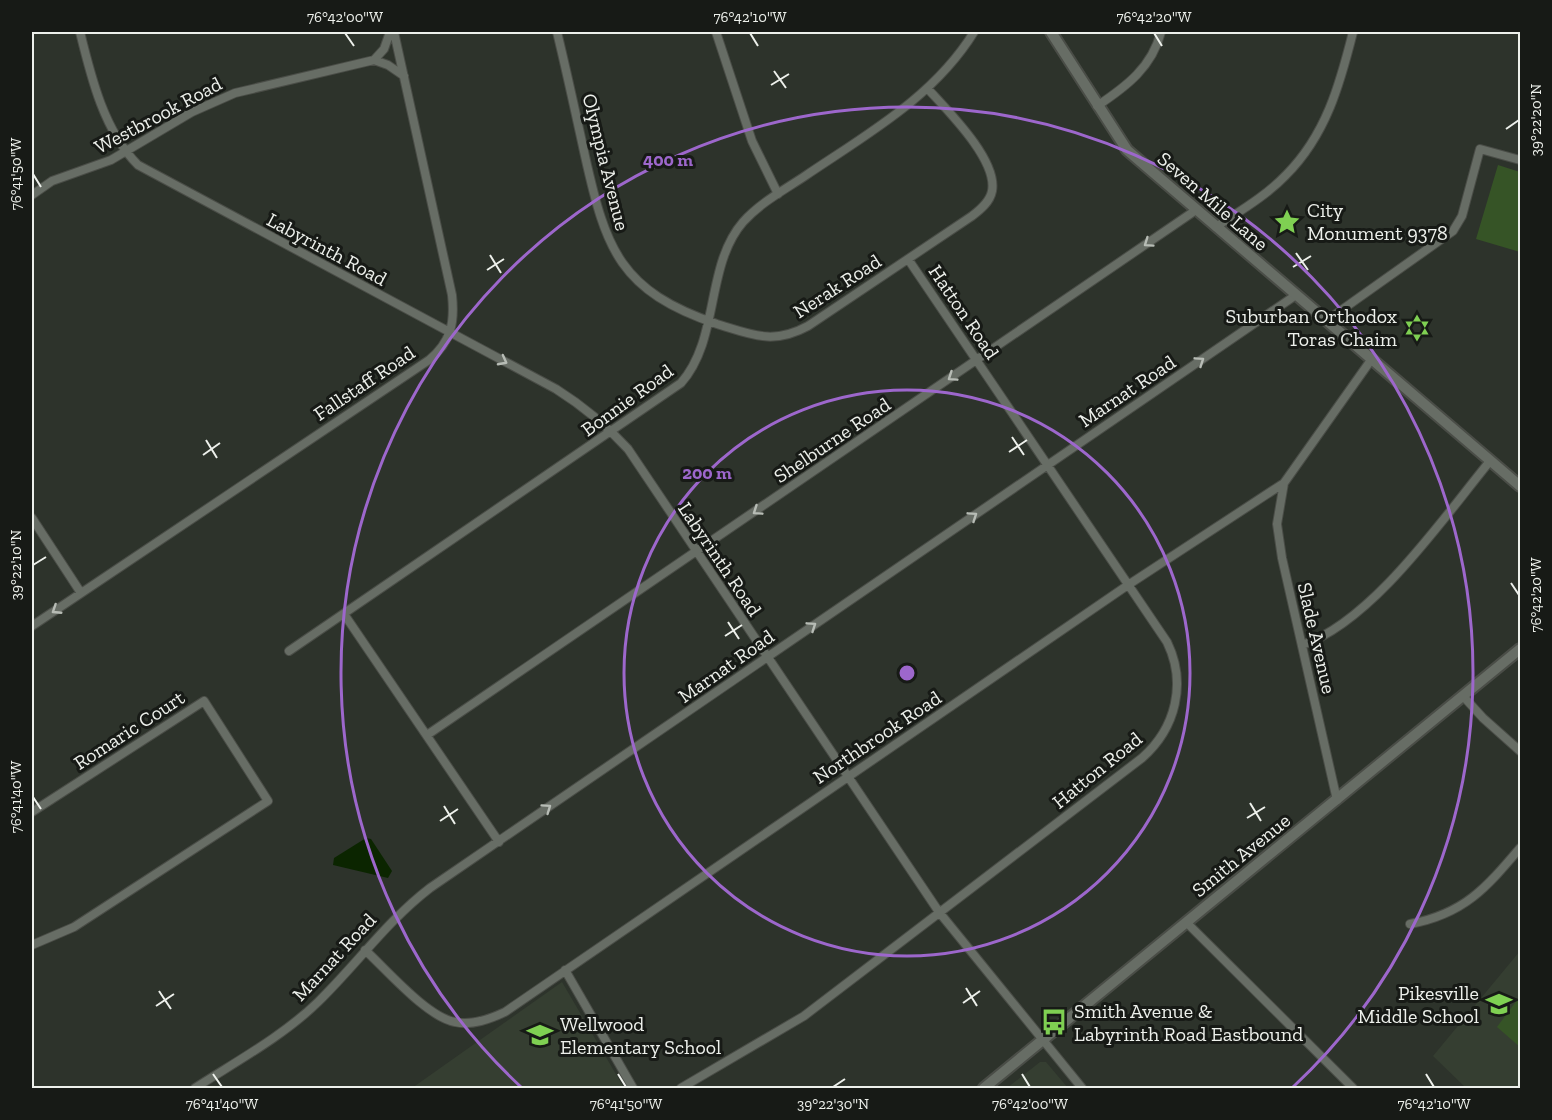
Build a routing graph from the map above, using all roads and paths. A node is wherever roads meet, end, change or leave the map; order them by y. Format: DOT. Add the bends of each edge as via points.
graph roads {
  1 [pos="80,32"];
  2 [pos="392,32"];
  3 [pos="557,32"];
  4 [pos="716,32"];
  5 [pos="974,32"];
  6 [pos="1051,32"];
  7 [pos="1161,32"];
  8 [pos="1353,32"];
  9 [pos="374,60"];
  10 [pos="404,77"];
  11 [pos="928,89"];
  12 [pos="1098,106"];
  13 [pos="125,152"];
  14 [pos="1521,160"];
  15 [pos="778,194"];
  16 [pos="32,195"];
  17 [pos="1196,210"];
  18 [pos="1216,227"];
  19 [pos="908,259"];
  20 [pos="1296,295"];
  21 [pos="709,321"];
  22 [pos="1326,321"];
  23 [pos="451,333"];
  24 [pos="1371,360"];
  25 [pos="977,361"];
  26 [pos="612,432"];
  27 [pos="1490,461"];
  28 [pos="1047,465"];
  29 [pos="1284,483"];
  30 [pos="1521,486"];
  31 [pos="32,518"];
  32 [pos="696,553"];
  33 [pos="1128,585"];
  34 [pos="81,593"];
  35 [pos="344,614"];
  36 [pos="32,626"];
  37 [pos="1302,645"];
  38 [pos="1521,649"];
  39 [pos="289,651"];
  40 [pos="766,658"];
  41 [pos="1463,696"];
  42 [pos="427,735"];
  43 [pos="1521,751"];
  44 [pos="848,778"];
  45 [pos="1337,800"];
  46 [pos="32,812"];
  47 [pos="499,842"];
  48 [pos="1521,848"];
  49 [pos="939,912"];
  50 [pos="1187,923"];
  51 [pos="1410,924"];
  52 [pos="32,945"];
  53 [pos="366,950"];
  54 [pos="565,970"];
  55 [pos="1044,1042"];
  56 [pos="195,1089"];
  57 [pos="633,1089"];
  58 [pos="681,1089"];
  59 [pos="984,1089"];
  60 [pos="1082,1089"];
  61 [pos="1353,1089"];
  1 -- 13 [label="street, Labyrinth Road" via="109,122"];
  2 -- 9 [label="street"];
  2 -- 10 [label="street"];
  3 -- 21 [label="street, Olympia Avenue" via="597,210 609,242 626,270 648,290"];
  4 -- 15 [label="street" via="752,141"];
  5 -- 11 [label="street, Bonnie Road"];
  6 -- 12 [label="main road, Seven Mile Lane"];
  7 -- 12 [label="street" via="1143,69"];
  8 -- 18 [label="street" via="1329,114 1312,143 1286,176"];
  9 -- 10 [label="street"];
  9 -- 13 [label="street, Westbrook Road" via="235,93 192,112"];
  10 -- 23 [label="street" via="452,295"];
  11 -- 15 [label="street, Bonnie Road"];
  11 -- 19 [label="street, Nerak Road" via="964,130 990,172 993,188 981,209"];
  12 -- 17 [label="main road, Seven Mile Lane" via="1127,150"];
  13 -- 16 [label="street, Westbrook Road" via="98,166 51,181"];
  13 -- 23 [label="street, Labyrinth Road" via="153,176"];
  14 -- 22 [label="street" via="1480,148 1462,216 1453,231"];
  15 -- 21 [label="street, Bonnie Road" via="749,215 734,235 724,258"];
  17 -- 18 [label="main road, Seven Mile Lane"];
  17 -- 25 [label="street, Shelburne Road, one-way"];
  18 -- 20 [label="main road, Seven Mile Lane"];
  19 -- 21 [label="street, Nerak Road" via="787,336 760,337"];
  19 -- 25 [label="street, Hatton Road"];
  20 -- 22 [label="main road, Seven Mile Lane"];
  28 -- 20 [label="street, Marnat Road, one-way"];
  21 -- 26 [label="street, Bonnie Road" via="695,364 681,383"];
  22 -- 24 [label="main road, Seven Mile Lane"];
  23 -- 26 [label="street, Labyrinth Road, one-way" via="556,389"];
  23 -- 34 [label="street, Fallstaff Road" via="429,360"];
  24 -- 27 [label="main road, Seven Mile Lane"];
  24 -- 29 [label="street, Northbrook Road"];
  25 -- 28 [label="street, Hatton Road"];
  25 -- 32 [label="street, Shelburne Road, one-way"];
  26 -- 32 [label="street, Labyrinth Road" via="628,449"];
  26 -- 35 [label="street, Bonnie Road"];
  27 -- 30 [label="main road, Seven Mile Lane"];
  27 -- 37 [label="street" via="1385,586 1335,629"];
  28 -- 33 [label="street, Hatton Road"];
  40 -- 28 [label="street, Marnat Road, one-way"];
  29 -- 33 [label="street, Northbrook Road"];
  29 -- 37 [label="street, Slade Avenue" via="1277,524"];
  31 -- 34 [label="street"];
  32 -- 40 [label="street, Labyrinth Road"];
  32 -- 42 [label="street, Shelburne Road"];
  33 -- 44 [label="street, Northbrook Road"];
  33 -- 49 [label="street, Hatton Road" via="1167,642 1176,667 1177,694 1161,737 1142,758"];
  34 -- 36 [label="street, Fallstaff Road, one-way"];
  35 -- 39 [label="street, Bonnie Road"];
  35 -- 42 [label="street"];
  37 -- 45 [label="street, Slade Avenue"];
  38 -- 41 [label="main road, Smith Avenue"];
  40 -- 44 [label="street, Labyrinth Road"];
  47 -- 40 [label="street, Marnat Road, one-way"];
  41 -- 43 [label="street"];
  41 -- 45 [label="main road, Smith Avenue"];
  42 -- 47 [label="street"];
  44 -- 49 [label="street, Labyrinth Road"];
  44 -- 54 [label="street, Northbrook Road"];
  45 -- 50 [label="main road, Smith Avenue"];
  46 -- 52 [label="street, Romaric Court" via="204,700 268,801 74,927"];
  47 -- 53 [label="street, Marnat Road" via="408,905"];
  48 -- 51 [label="street" via="1470,901 1446,915"];
  49 -- 55 [label="street, Labyrinth Road"];
  49 -- 58 [label="street, Hatton Road" via="804,1016"];
  50 -- 55 [label="main road, Smith Avenue"];
  50 -- 61 [label="street"];
  53 -- 54 [label="street, Northbrook Road" via="427,1006 456,1022 492,1018"];
  53 -- 56 [label="street, Marnat Road" via="318,1002"];
  54 -- 57 [label="street"];
  55 -- 59 [label="main road, Smith Avenue"];
  55 -- 60 [label="street, Labyrinth Road"];
}
